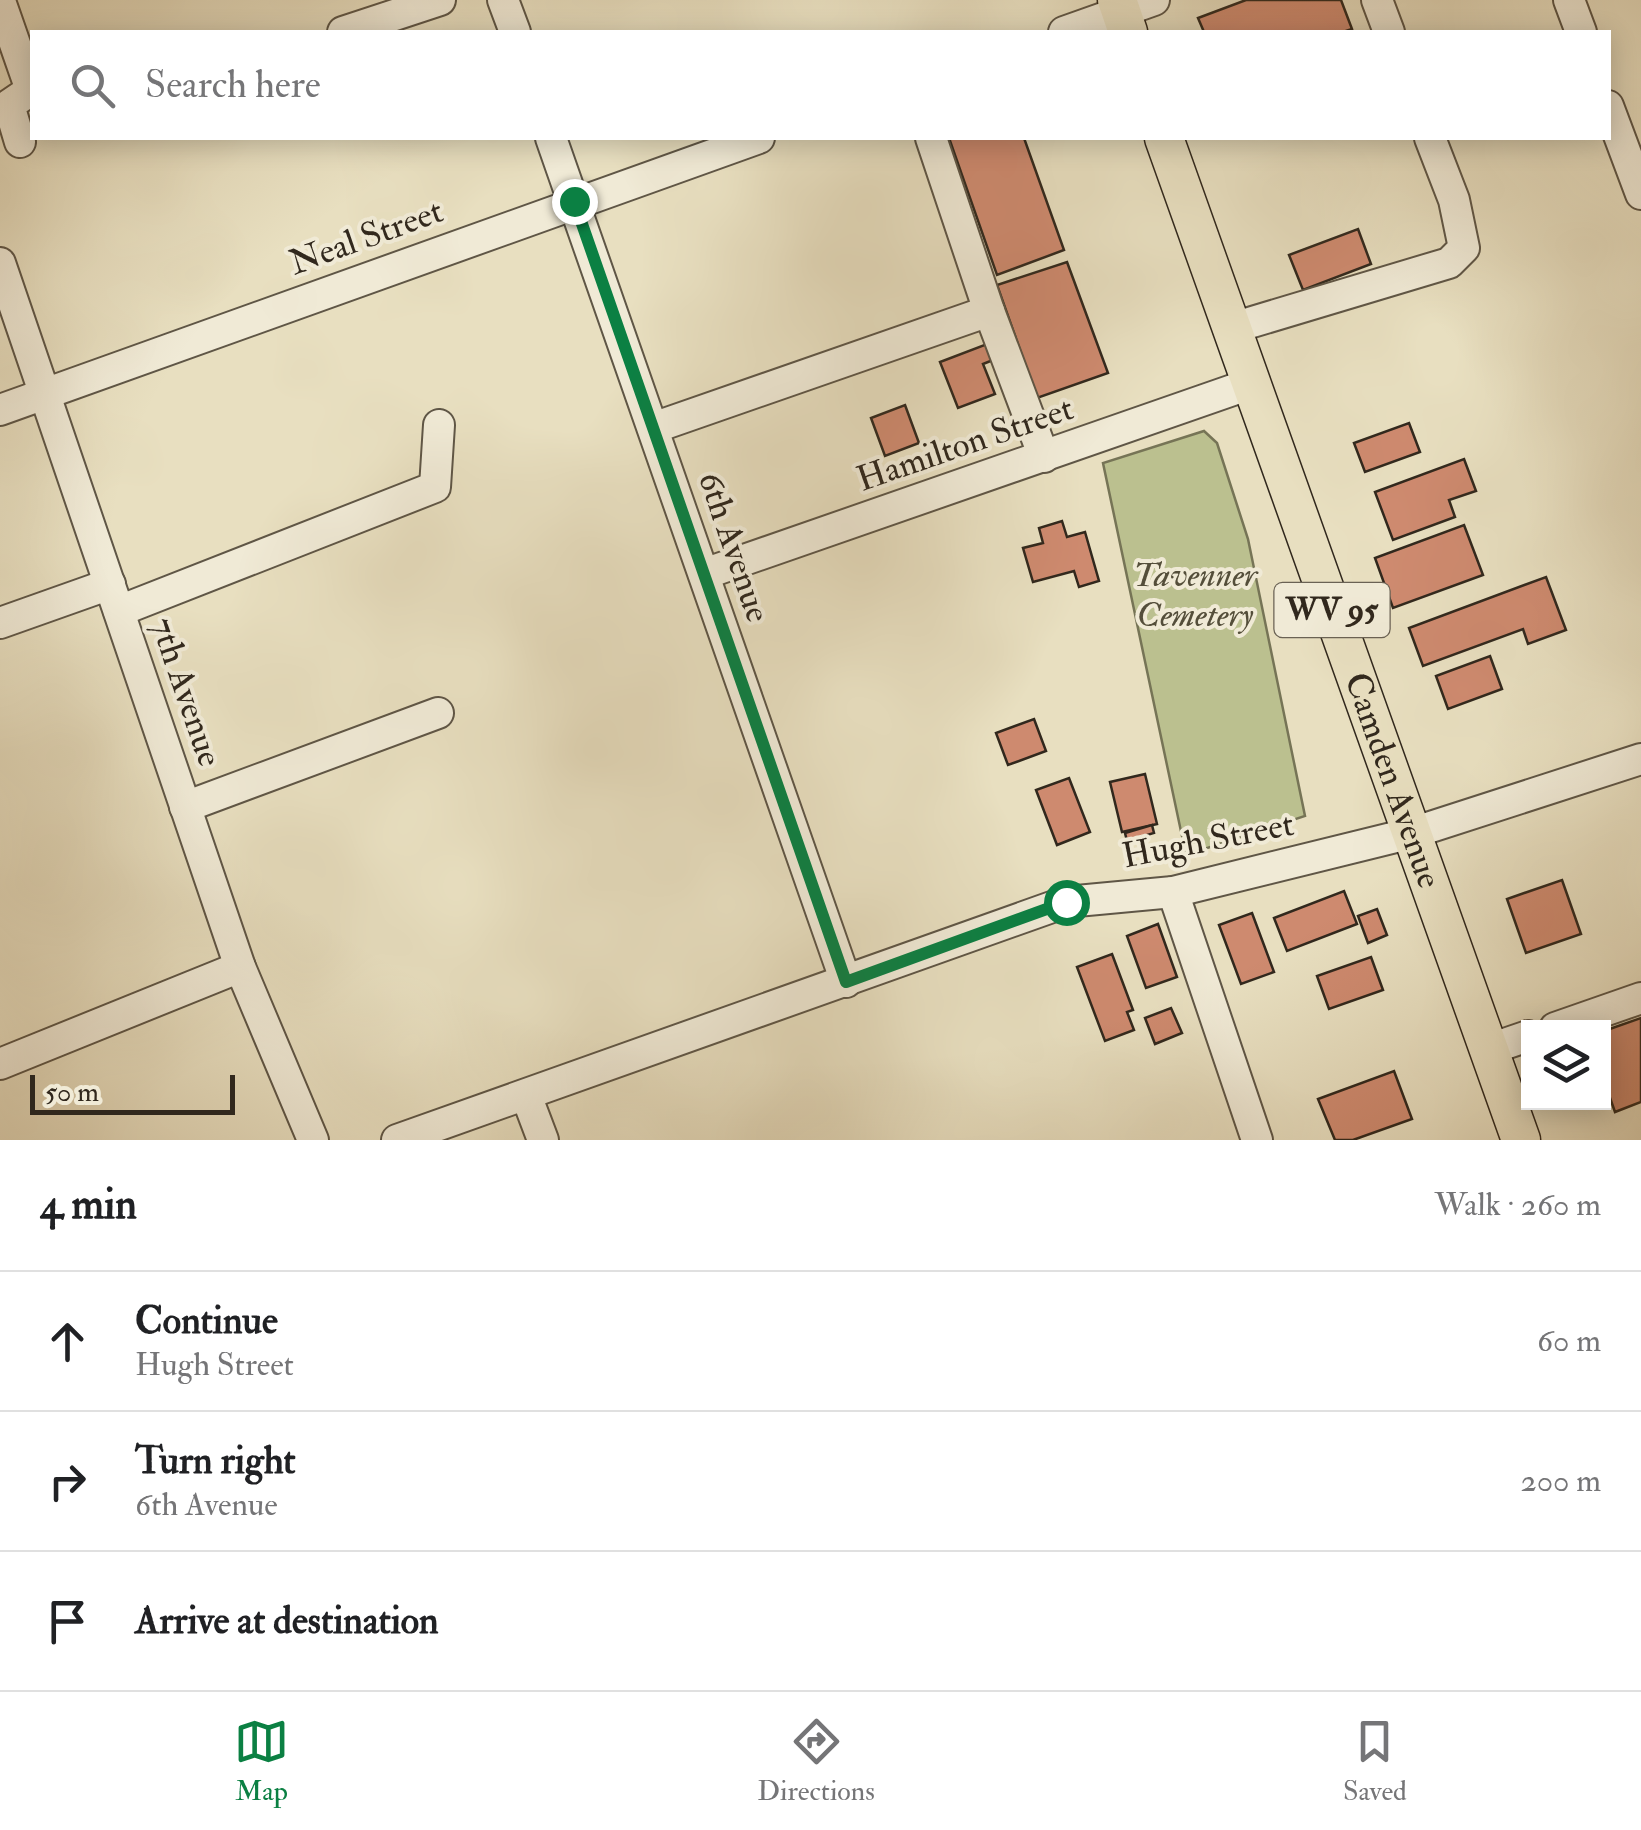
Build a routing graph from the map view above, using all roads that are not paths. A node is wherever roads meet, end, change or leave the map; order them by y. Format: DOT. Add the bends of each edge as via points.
graph roads {
  1 [pos="0,0"];
  2 [pos="440,0"];
  3 [pos="504,0"];
  4 [pos="1377,0"];
  5 [pos="1569,0"];
  6 [pos="1130,11"];
  7 [pos="349,30"];
  8 [pos="514,30"];
  9 [pos="1070,30"];
  10 [pos="1388,30"];
  11 [pos="1580,30"];
  12 [pos="1611,114"];
  13 [pos="552,140"];
  14 [pos="753,140"];
  15 [pos="932,140"];
  16 [pos="1165,140"];
  17 [pos="1431,140"];
  18 [pos="18,143"];
  19 [pos="1641,194"];
  20 [pos="574,201"];
  21 [pos="0,262"];
  22 [pos="989,311"];
  23 [pos="1230,328"];
  24 [pos="1250,384"];
  25 [pos="46,394"];
  26 [pos="0,410"];
  27 [pos="439,425"];
  28 [pos="653,428"];
  29 [pos="1044,457"];
  30 [pos="704,574"];
  31 [pos="115,597"];
  32 [pos="0,622"];
  33 [pos="438,713"];
  34 [pos="1635,767"];
  35 [pos="186,807"];
  36 [pos="1412,833"];
  37 [pos="1173,892"];
  38 [pos="240,967"];
  39 [pos="846,982"];
  40 [pos="1641,998"];
  41 [pos="1578,1020"];
  42 [pos="1521,1038"];
  43 [pos="1490,1049"];
  44 [pos="0,1064"];
  45 [pos="526,1094"];
  46 [pos="313,1140"];
  47 [pos="396,1140"];
  48 [pos="543,1140"];
  49 [pos="1257,1140"];
  50 [pos="1521,1140"];
  1 -- 18 [label="street" via="30,90 9,105"];
  2 -- 7 [label="street"];
  3 -- 8 [label="street"];
  4 -- 10 [label="street"];
  5 -- 11 [label="street"];
  6 -- 9 [label="street"];
  12 -- 19 [label="street"];
  13 -- 20 [label="street, 6th Avenue"];
  14 -- 20 [label="street, Neal Street"];
  15 -- 22 [label="street"];
  16 -- 23 [label="main road, Camden Avenue / WV 95"];
  17 -- 23 [label="street" via="1464,248 1449,263"];
  20 -- 25 [label="street, Neal Street"];
  20 -- 28 [label="street, 6th Avenue"];
  21 -- 25 [label="street, 7th Avenue"];
  22 -- 28 [label="street"];
  22 -- 29 [label="street"];
  23 -- 24 [label="main road, Camden Avenue / WV 95"];
  24 -- 29 [label="street, Hamilton Street"];
  24 -- 36 [label="main road, Camden Avenue / WV 95"];
  25 -- 26 [label="street, Neal Street"];
  25 -- 31 [label="street, 7th Avenue"];
  27 -- 31 [label="street" via="435,487"];
  28 -- 30 [label="street, 6th Avenue"];
  29 -- 30 [label="street, Hamilton Street"];
  30 -- 39 [label="street, 6th Avenue"];
  31 -- 32 [label="street"];
  31 -- 35 [label="street, 7th Avenue"];
  33 -- 35 [label="street"];
  34 -- 36 [label="street, Hugh Street"];
  35 -- 38 [label="street, 7th Avenue"];
  36 -- 37 [label="street, Hugh Street"];
  36 -- 43 [label="main road, Camden Avenue / WV 95"];
  37 -- 39 [label="street, Hugh Street" via="1066,902"];
  37 -- 49 [label="street"];
  38 -- 44 [label="street"];
  38 -- 46 [label="street, 7th Avenue"];
  39 -- 45 [label="street, Hugh Street"];
  40 -- 41 [label="street"];
  42 -- 43 [label="street"];
  43 -- 50 [label="main road, Camden Avenue / WV 95"];
  45 -- 47 [label="street, Hugh Street"];
  45 -- 48 [label="street"];
}
